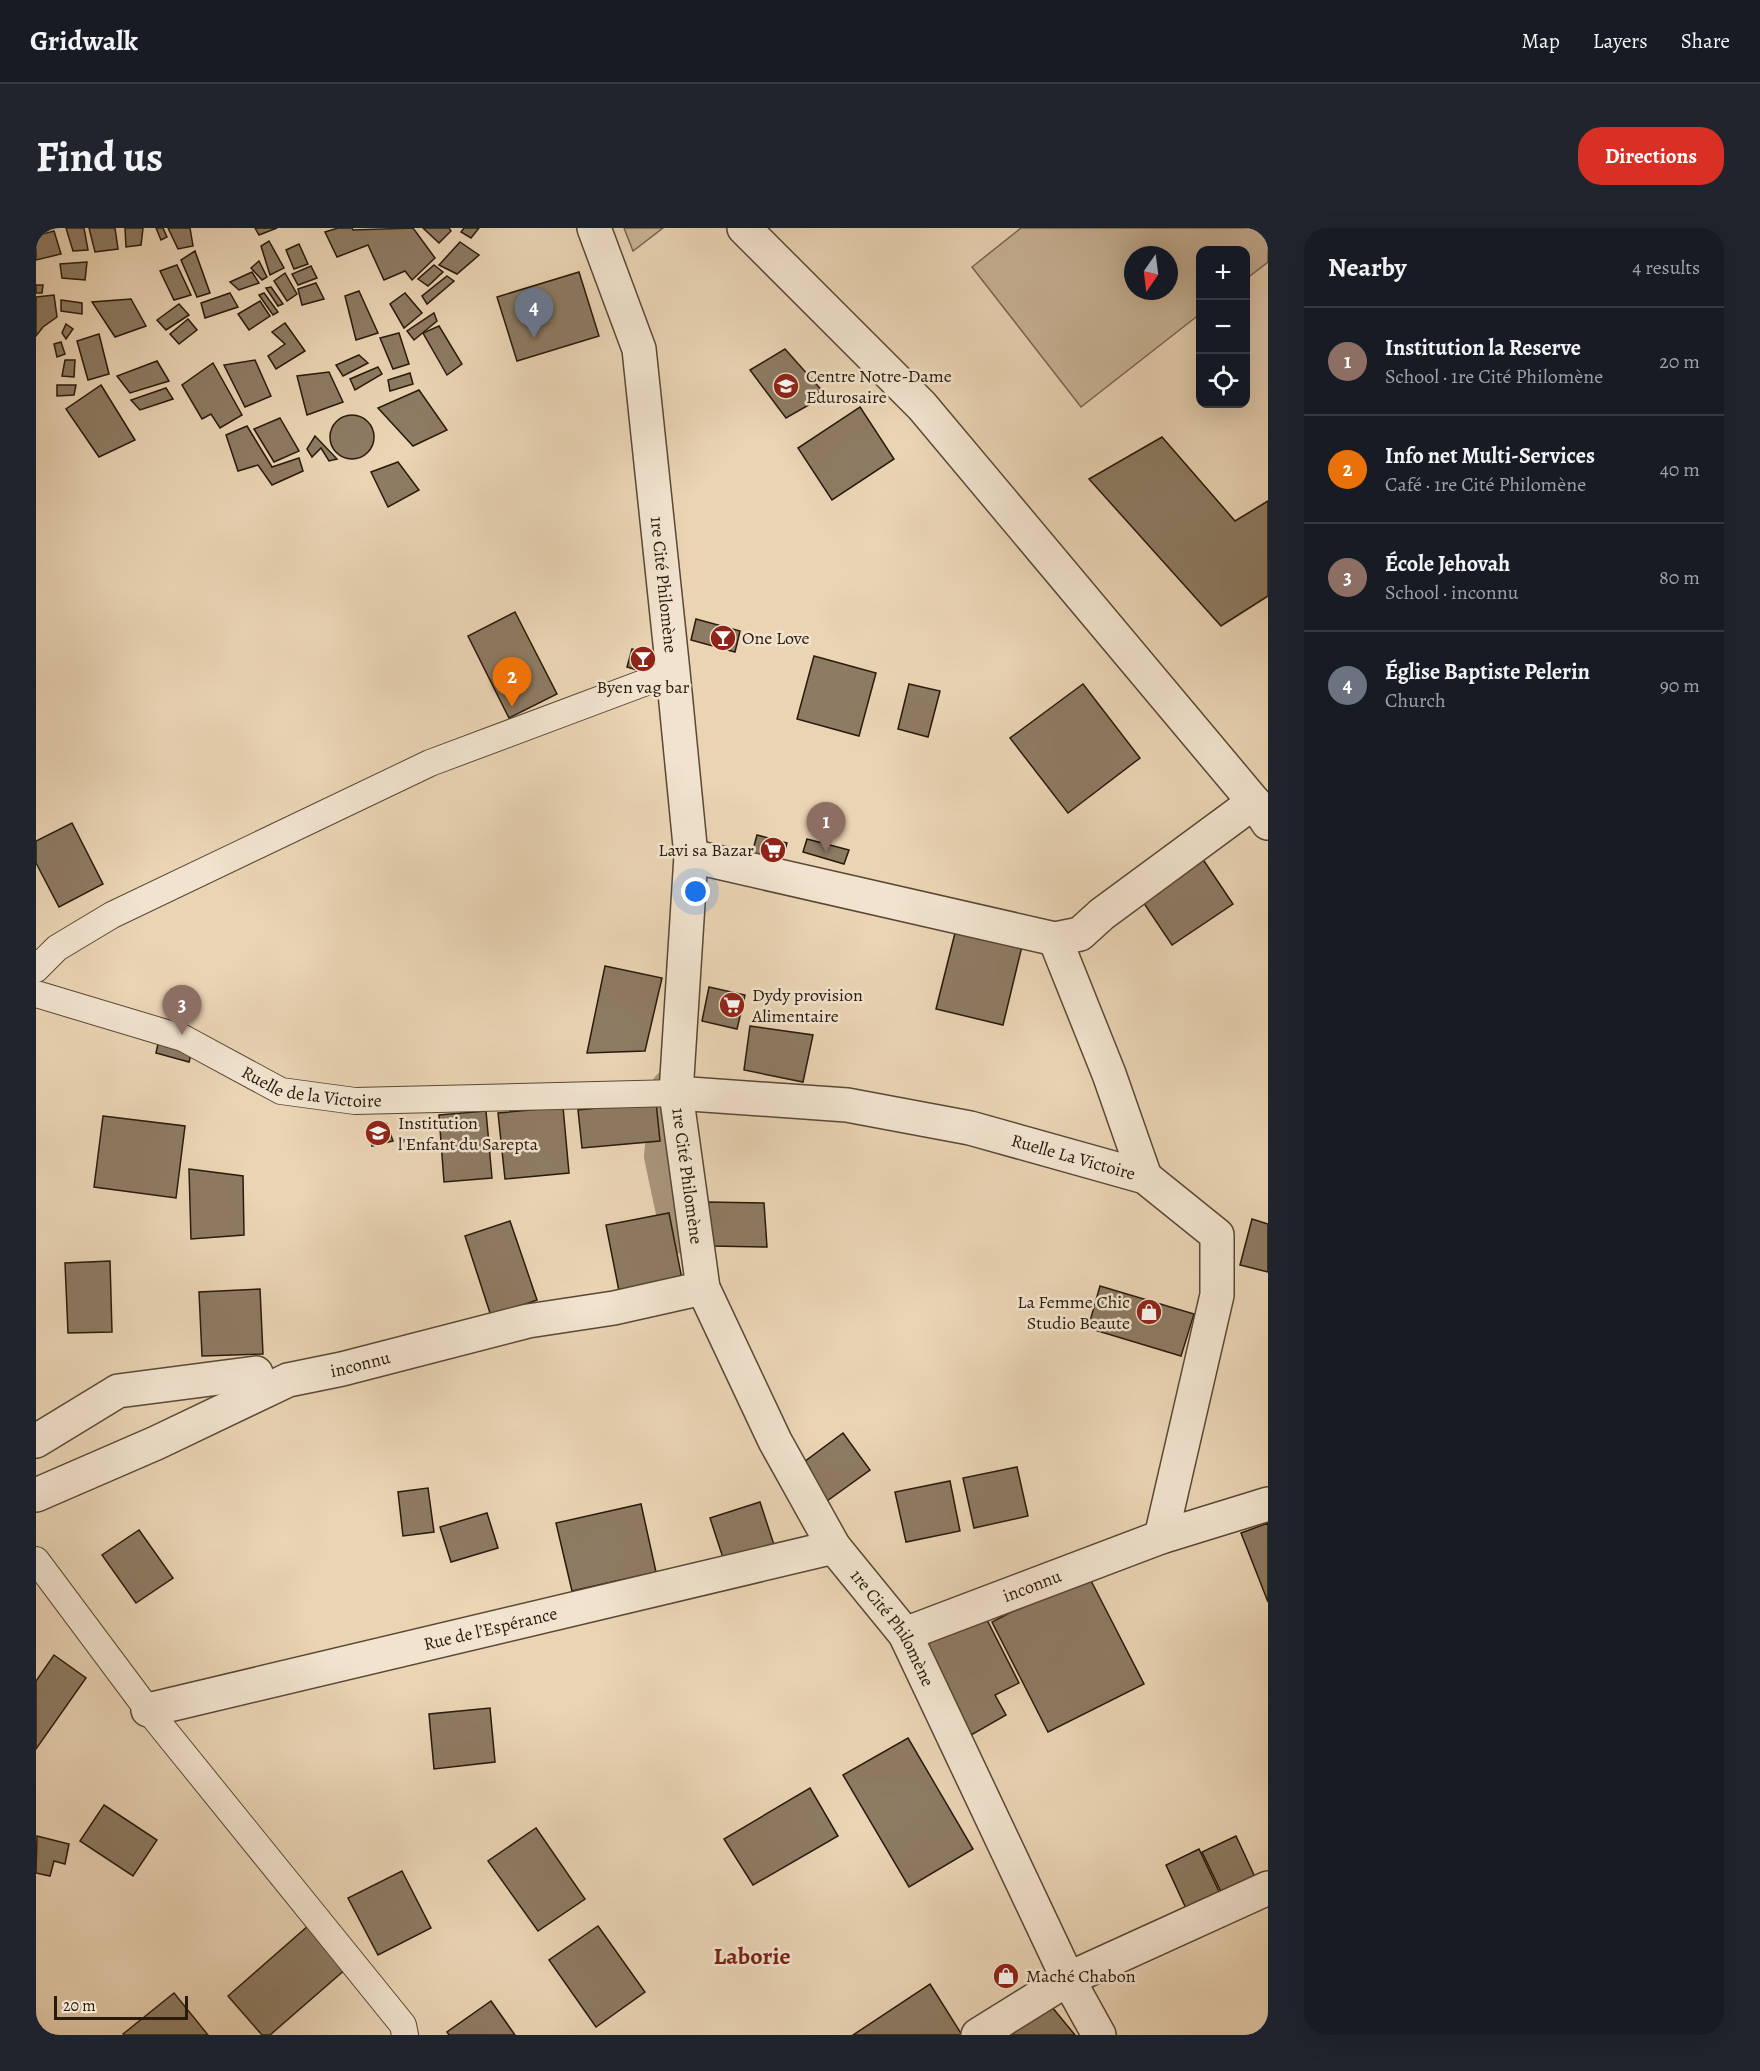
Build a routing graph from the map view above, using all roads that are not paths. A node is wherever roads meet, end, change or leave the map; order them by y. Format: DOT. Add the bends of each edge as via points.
graph roads {
  1 [pos="594,228"];
  2 [pos="744,228"];
  3 [pos="673,672"];
  4 [pos="1261,812"];
  5 [pos="691,856"];
  6 [pos="1055,939"];
  7 [pos="36,969"];
  8 [pos="36,994"];
  9 [pos="676,1094"];
  10 [pos="1145,1177"];
  11 [pos="703,1288"];
  12 [pos="256,1373"];
  13 [pos="36,1441"];
  14 [pos="36,1495"];
  15 [pos="1268,1504"];
  16 [pos="1161,1537"];
  17 [pos="834,1547"];
  18 [pos="36,1560"];
  19 [pos="905,1634"];
  20 [pos="148,1710"];
  21 [pos="1268,1888"];
  22 [pos="1068,1979"];
  23 [pos="405,2035"];
  24 [pos="978,2035"];
  25 [pos="1099,2035"];
  1 -- 3 [label="street, 1re Cité Philomène" via="639,349"];
  2 -- 4 [label="street" via="922,406"];
  3 -- 5 [label="street, 1re Cité Philomène"];
  3 -- 7 [label="lane" via="430,763 112,915 57,948"];
  4 -- 6 [label="street" via="1102,914 1080,934"];
  5 -- 6 [label="street"];
  5 -- 9 [label="street, 1re Cité Philomène"];
  6 -- 10 [label="street"];
  8 -- 9 [label="lane, Ruelle de la Victoire" via="183,1038 281,1091 355,1101"];
  9 -- 10 [label="street, Ruelle La Victoire" via="847,1105 970,1128"];
  9 -- 11 [label="street, 1re Cité Philomène"];
  10 -- 16 [label="street, Ruelle La Victoire" via="1217,1235 1217,1295"];
  11 -- 14 [label="street, inconnu" via="614,1308 528,1321 288,1380"];
  11 -- 17 [label="street, 1re Cité Philomène" via="775,1441"];
  12 -- 13 [label="street" via="118,1391"];
  15 -- 16 [label="street, inconnu"];
  16 -- 19 [label="street, inconnu"];
  17 -- 19 [label="street, 1re Cité Philomène"];
  17 -- 20 [label="street, Rue de l’Espérance"];
  18 -- 20 [label="lane"];
  19 -- 22 [label="street, 1re Cité Philomène"];
  20 -- 23 [label="lane" via="403,2025"];
  21 -- 22 [label="street"];
  22 -- 24 [label="street"];
  22 -- 25 [label="street, 1re Cité Philomène"];
}
